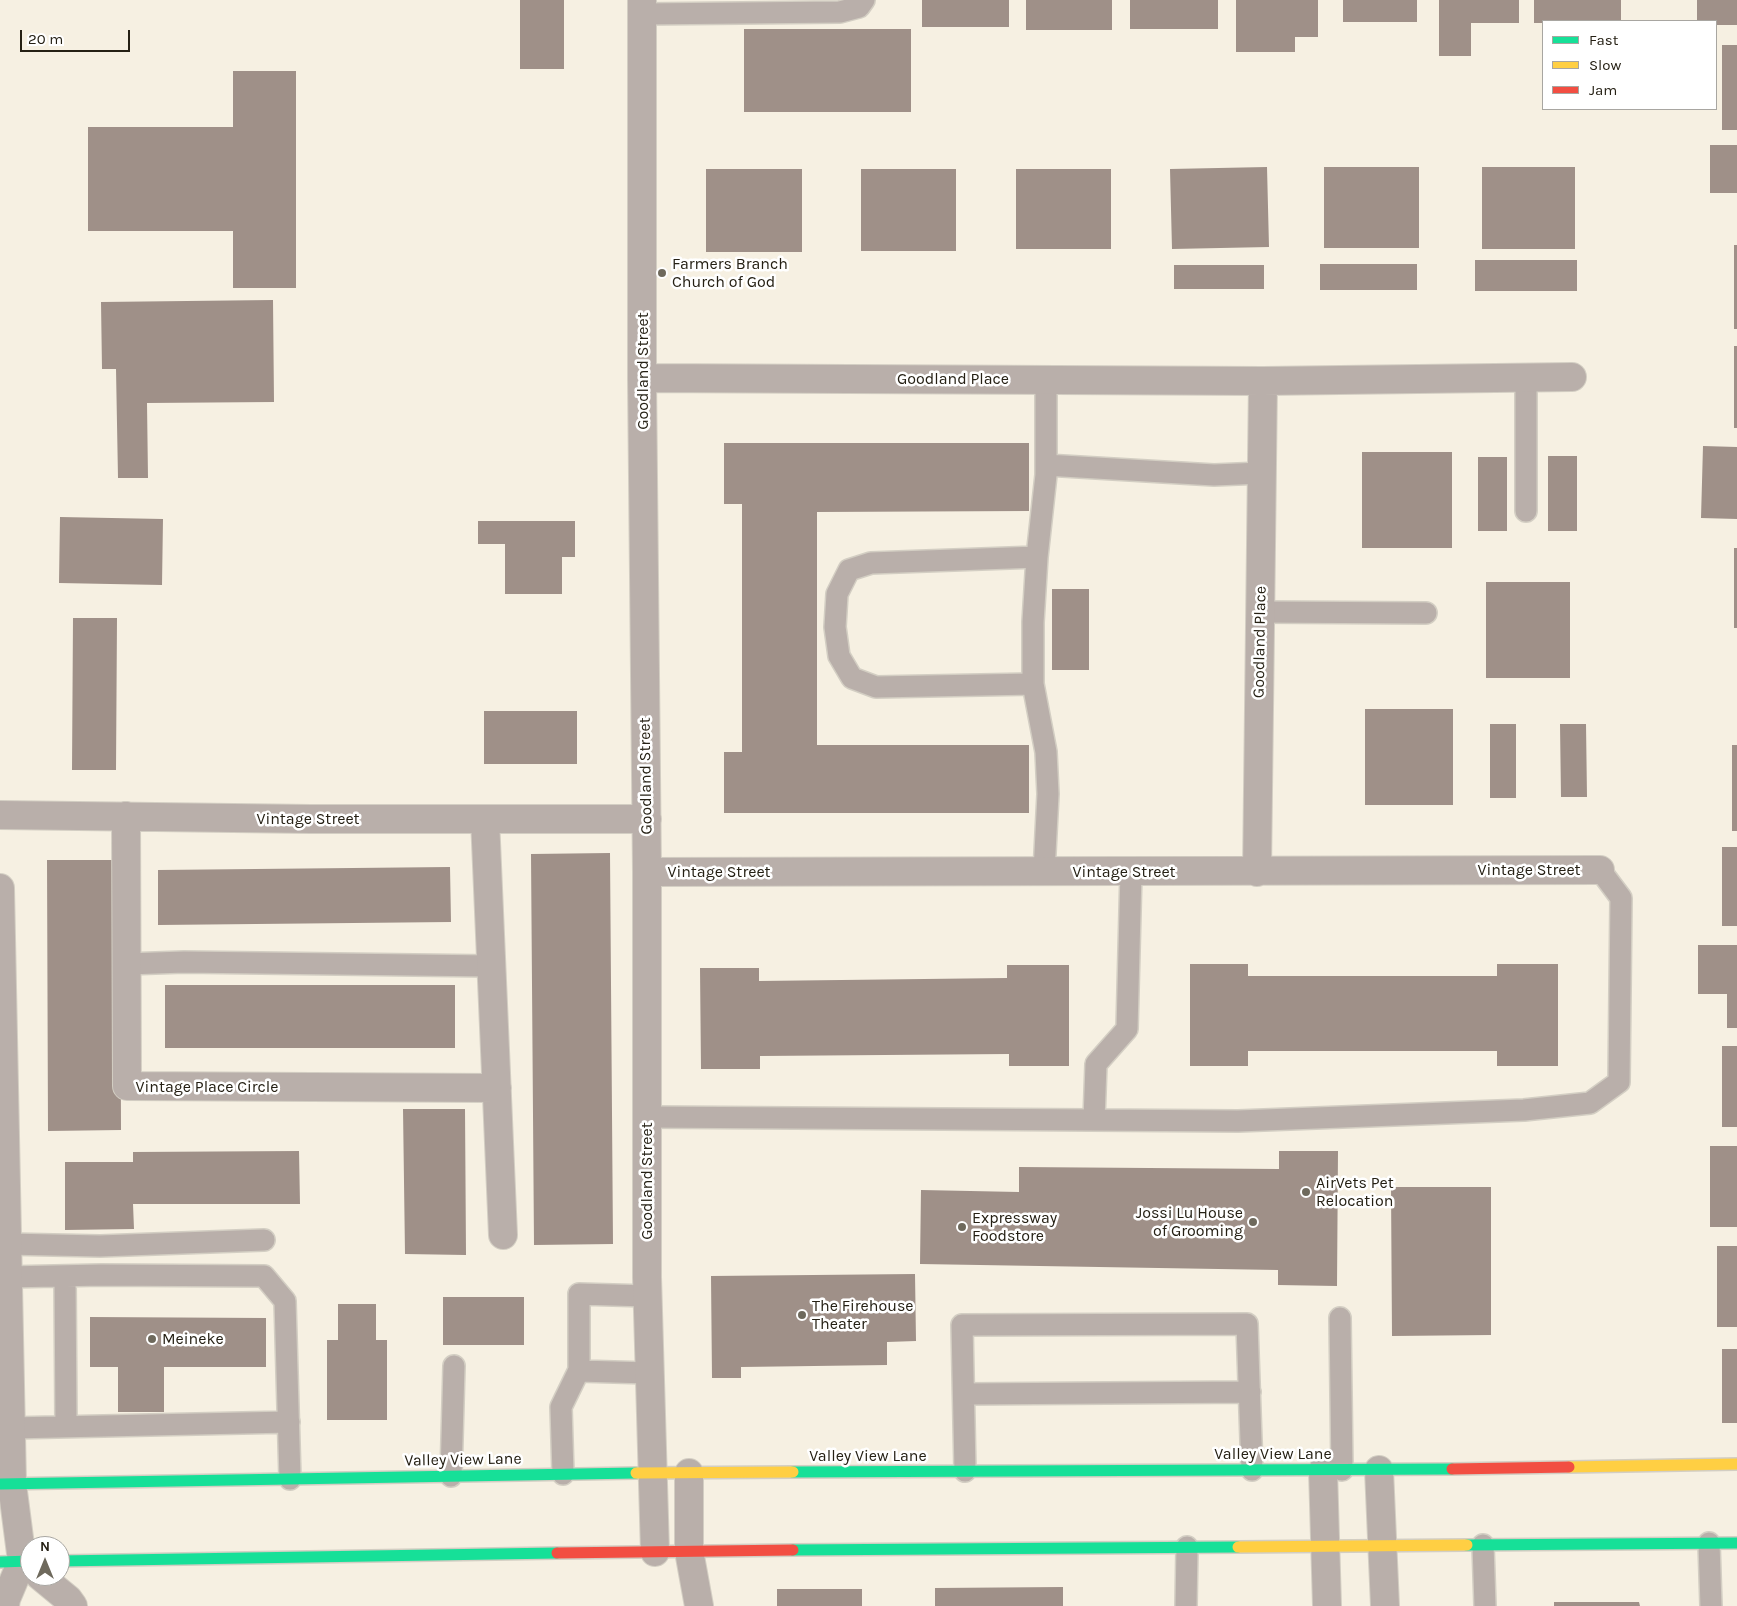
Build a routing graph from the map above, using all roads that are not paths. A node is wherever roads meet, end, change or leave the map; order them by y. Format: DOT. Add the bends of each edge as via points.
graph roads {
  1 [pos="864,0"];
  2 [pos="642,7"];
  3 [pos="700,7"];
  4 [pos="1572,377"];
  5 [pos="642,378"];
  6 [pos="1526,378"];
  7 [pos="1046,380"];
  8 [pos="1263,382"];
  9 [pos="1046,465"];
  10 [pos="1262,473"];
  11 [pos="1526,511"];
  12 [pos="1037,557"];
  13 [pos="1260,612"];
  14 [pos="1426,613"];
  15 [pos="1033,684"];
  16 [pos="0,814"];
  17 [pos="126,816"];
  18 [pos="485,819"];
  19 [pos="647,819"];
  20 [pos="1600,870"];
  21 [pos="647,872"];
  22 [pos="1044,872"];
  23 [pos="1131,872"];
  24 [pos="1257,872"];
  25 [pos="0,888"];
  26 [pos="127,964"];
  27 [pos="491,966"];
  28 [pos="497,1088"];
  29 [pos="647,1117"];
  30 [pos="1094,1120"];
  31 [pos="503,1235"];
  32 [pos="264,1240"];
  33 [pos="7,1244"];
  34 [pos="65,1276"];
  35 [pos="8,1277"];
  36 [pos="647,1296"];
  37 [pos="1340,1318"];
  38 [pos="5,1332"];
  39 [pos="454,1366"];
  40 [pos="579,1371"];
  41 [pos="649,1373"];
  42 [pos="1250,1392"];
  43 [pos="964,1394"];
  44 [pos="289,1422"];
  45 [pos="66,1426"];
  46 [pos="11,1428"];
  47 [pos="1737,1464"];
  48 [pos="1252,1470"];
  49 [pos="1333,1470"];
  50 [pos="1379,1470"];
  51 [pos="965,1471"];
  52 [pos="652,1473"];
  53 [pos="689,1473"];
  54 [pos="563,1474"];
  55 [pos="451,1476"];
  56 [pos="290,1479"];
  57 [pos="6,1484"];
  58 [pos="1709,1543"];
  59 [pos="1737,1543"];
  60 [pos="1483,1545"];
  61 [pos="1325,1546"];
  62 [pos="1382,1546"];
  63 [pos="1186,1547"];
  64 [pos="20,1548"];
  65 [pos="689,1551"];
  66 [pos="655,1552"];
  67 [pos="70,1561"];
  68 [pos="20,1573"];
  69 [pos="51,1586"];
  70 [pos="5,1606"];
  71 [pos="73,1606"];
  72 [pos="699,1606"];
  73 [pos="1186,1606"];
  74 [pos="1327,1606"];
  75 [pos="1385,1606"];
  76 [pos="1485,1606"];
  77 [pos="1711,1606"];
  1 -- 3 [label="lane" via="859,7 840,12"];
  2 -- 3 [label="lane"];
  2 -- 5 [label="street, Goodland Street"];
  4 -- 6 [label="street, Goodland Place"];
  5 -- 7 [label="street, Goodland Place"];
  5 -- 19 [label="street, Goodland Street"];
  6 -- 8 [label="street, Goodland Place"];
  6 -- 11 [label="lane"];
  7 -- 8 [label="street, Goodland Place"];
  7 -- 9 [label="lane"];
  8 -- 10 [label="street, Goodland Place"];
  9 -- 10 [label="lane" via="1214,475"];
  9 -- 12 [label="lane"];
  10 -- 13 [label="street, Goodland Place"];
  12 -- 15 [label="lane"];
  12 -- 15 [label="lane" via="870,563 849,570 837,594 835,627 839,656 852,678 876,687"];
  13 -- 14 [label="lane"];
  13 -- 24 [label="street, Goodland Place"];
  15 -- 22 [label="lane" via="1046,752 1048,794"];
  16 -- 17 [label="street, Vintage Street"];
  17 -- 18 [label="street, Vintage Street"];
  17 -- 26 [label="street, Vintage Place Circle"];
  18 -- 19 [label="street, Vintage Street"];
  18 -- 27 [label="street"];
  19 -- 21 [label="street, Goodland Street"];
  20 -- 24 [label="street, Vintage Street"];
  20 -- 30 [label="lane" via="1621,898 1619,1082 1590,1103 1524,1110 1238,1121"];
  21 -- 22 [label="street, Vintage Street"];
  21 -- 29 [label="street, Goodland Street"];
  22 -- 23 [label="street, Vintage Street"];
  23 -- 24 [label="street, Vintage Street"];
  23 -- 30 [label="lane" via="1126,1029 1096,1064"];
  25 -- 33 [label="street"];
  26 -- 27 [label="lane"];
  26 -- 28 [label="street, Vintage Place Circle" via="127,1086"];
  27 -- 28 [label="street"];
  28 -- 31 [label="street"];
  29 -- 30 [label="lane"];
  29 -- 36 [label="street, Goodland Street"];
  32 -- 33 [label="lane" via="100,1246"];
  33 -- 35 [label="street"];
  34 -- 35 [label="lane"];
  34 -- 44 [label="lane" via="264,1276 285,1301"];
  34 -- 45 [label="lane"];
  35 -- 38 [label="street"];
  36 -- 40 [label="lane" via="579,1294"];
  36 -- 41 [label="street, Goodland Street"];
  37 -- 49 [label="lane"];
  38 -- 46 [label="street"];
  39 -- 55 [label="lane"];
  40 -- 41 [label="lane"];
  40 -- 54 [label="lane" via="561,1407"];
  41 -- 52 [label="street, Goodland Street"];
  42 -- 43 [label="lane"];
  42 -- 43 [label="lane" via="1247,1324 962,1325"];
  42 -- 48 [label="lane"];
  43 -- 51 [label="lane"];
  44 -- 45 [label="lane"];
  44 -- 56 [label="lane"];
  45 -- 46 [label="lane"];
  46 -- 57 [label="street"];
  47 -- 50 [label="main road, Valley View Lane"];
  48 -- 49 [label="main road, Valley View Lane"];
  48 -- 51 [label="main road, Valley View Lane"];
  49 -- 50 [label="main road, Valley View Lane"];
  49 -- 61 [label="street"];
  50 -- 62 [label="street"];
  51 -- 53 [label="main road, Valley View Lane"];
  52 -- 53 [label="main road, Valley View Lane"];
  52 -- 54 [label="main road, Valley View Lane"];
  52 -- 66 [label="street, Goodland Street"];
  53 -- 65 [label="street"];
  54 -- 55 [label="main road, Valley View Lane"];
  55 -- 56 [label="main road, Valley View Lane"];
  56 -- 57 [label="main road, Valley View Lane"];
  57 -- 64 [label="street"];
  58 -- 59 [label="main road"];
  58 -- 60 [label="main road"];
  58 -- 77 [label="lane"];
  60 -- 62 [label="main road"];
  60 -- 76 [label="lane"];
  61 -- 62 [label="main road"];
  61 -- 63 [label="main road"];
  61 -- 74 [label="street"];
  62 -- 75 [label="street"];
  63 -- 65 [label="main road"];
  63 -- 73 [label="lane"];
  65 -- 66 [label="main road"];
  65 -- 72 [label="street"];
  66 -- 67 [label="main road"];
  68 -- 70 [label="street"];
  69 -- 71 [label="street"];
}
